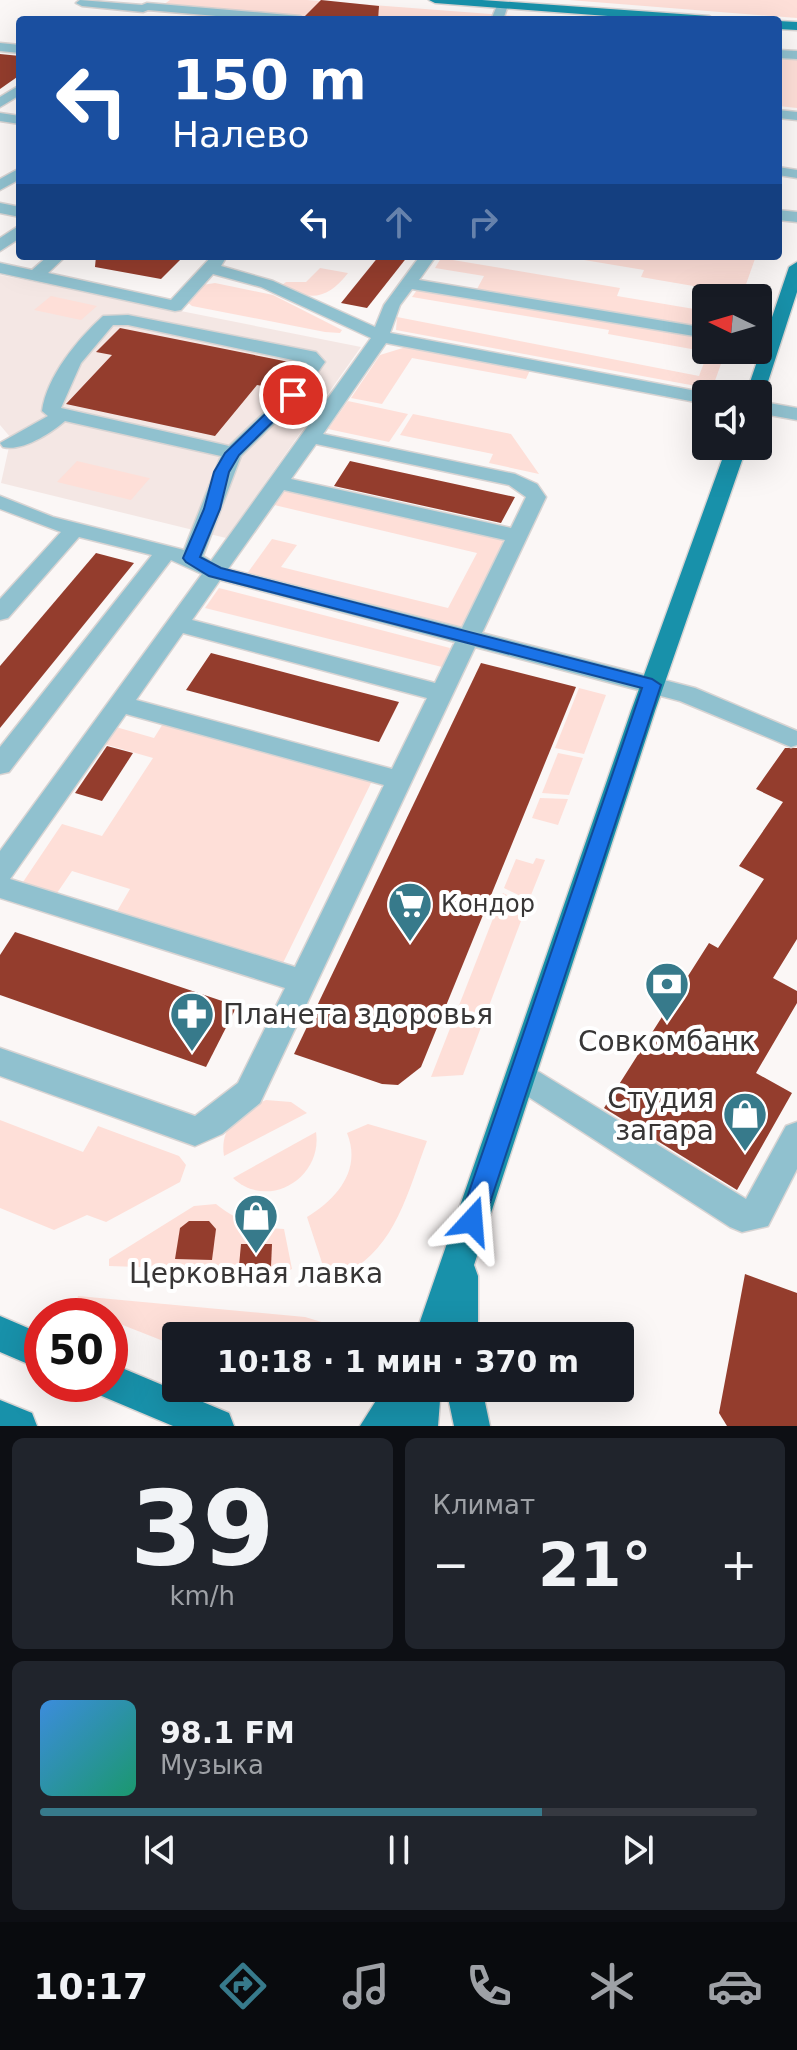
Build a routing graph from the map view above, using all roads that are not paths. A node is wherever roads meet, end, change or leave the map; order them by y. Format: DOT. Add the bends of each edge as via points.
graph roads {
  1 [pos="435,0"];
  2 [pos="82,3"];
  3 [pos="495,3"];
  4 [pos="149,5"];
  5 [pos="132,16"];
  6 [pos="260,16"];
  7 [pos="601,16"];
  8 [pos="11,92"];
  9 [pos="0,103"];
  10 [pos="16,233"];
  11 [pos="0,246"];
  12 [pos="53,260"];
  13 [pos="425,260"];
  14 [pos="215,262"];
  15 [pos="797,267"];
  16 [pos="0,268"];
  17 [pos="35,276"];
  18 [pos="408,283"];
  19 [pos="772,326"];
  20 [pos="692,331"];
  21 [pos="382,337"];
  22 [pos="692,396"];
  23 [pos="772,410"];
  24 [pos="797,414"];
  25 [pos="61,415"];
  26 [pos="312,437"];
  27 [pos="10,443"];
  28 [pos="233,453"];
  29 [pos="732,460"];
  30 [pos="280,483"];
  31 [pos="4,510"];
  32 [pos="75,529"];
  33 [pos="518,536"];
  34 [pos="166,552"];
  35 [pos="191,558"];
  36 [pos="215,572"];
  37 [pos="0,613"];
  38 [pos="177,624"];
  39 [pos="469,637"];
  40 [pos="652,685"];
  41 [pos="442,693"];
  42 [pos="121,704"];
  43 [pos="791,738"];
  44 [pos="0,765"];
  45 [pos="399,780"];
  46 [pos="0,872"];
  47 [pos="0,887"];
  48 [pos="302,981"];
  49 [pos="0,1062"];
  50 [pos="521,1075"];
  51 [pos="797,1137"];
  52 [pos="462,1250"];
  53 [pos="438,1322"];
  54 [pos="460,1322"];
  55 [pos="0,1334"];
  56 [pos="24,1344"];
  57 [pos="128,1389"];
  58 [pos="396,1402"];
  59 [pos="422,1402"];
  60 [pos="467,1402"];
  61 [pos="0,1418"];
  62 [pos="19,1426"];
  63 [pos="216,1426"];
  64 [pos="378,1426"];
  65 [pos="420,1426"];
  66 [pos="472,1426"];
  1 -- 3 [label="main road"];
  2 -- 4 [label="street"];
  3 -- 7 [label="main road"];
  4 -- 5 [label="street"];
  4 -- 6 [label="street"];
  8 -- 9 [label="street"];
  10 -- 11 [label="street"];
  12 -- 17 [label="street"];
  13 -- 18 [label="street"];
  14 -- 17 [label="street" via="175,306"];
  14 -- 21 [label="street"];
  15 -- 19 [label="main road"];
  16 -- 17 [label="street"];
  18 -- 20 [label="street"];
  18 -- 21 [label="street" via="384,320"];
  21 -- 22 [label="street" via="535,375"];
  21 -- 26 [label="street"];
  23 -- 24 [label="street"];
  25 -- 27 [label="street"];
  25 -- 28 [label="street"];
  25 -- 28 [label="street" via="51,411 50,401 78,352 105,319 310,356 316,362 293,395"];
  26 -- 30 [label="street"];
  26 -- 33 [label="street" via="515,480 536,497"];
  28 -- 35 [label="street"];
  29 -- 40 [label="main road"];
  30 -- 33 [label="street"];
  30 -- 36 [label="street"];
  31 -- 32 [label="street"];
  32 -- 34 [label="street"];
  32 -- 37 [label="street"];
  33 -- 39 [label="street"];
  34 -- 35 [label="street"];
  34 -- 44 [label="street"];
  35 -- 36 [label="street"];
  36 -- 38 [label="street"];
  36 -- 39 [label="street"];
  38 -- 41 [label="street"];
  38 -- 42 [label="street"];
  39 -- 40 [label="street" via="511,639"];
  39 -- 41 [label="street"];
  40 -- 43 [label="street" via="687,694"];
  40 -- 50 [label="main road"];
  41 -- 45 [label="street"];
  42 -- 45 [label="street"];
  42 -- 46 [label="street"];
  45 -- 48 [label="street"];
  47 -- 48 [label="street"];
  48 -- 49 [label="street" via="249,1093 216,1124 195,1131"];
  50 -- 51 [label="street" via="742,1216 756,1215"];
  50 -- 52 [label="main road"];
  52 -- 53 [label="main road"];
  52 -- 54 [label="main road"];
  55 -- 56 [label="main road"];
  57 -- 63 [label="main road"];
  58 -- 64 [label="main road"];
  59 -- 65 [label="main road"];
  60 -- 66 [label="main road"];
  61 -- 62 [label="main road"];
}
